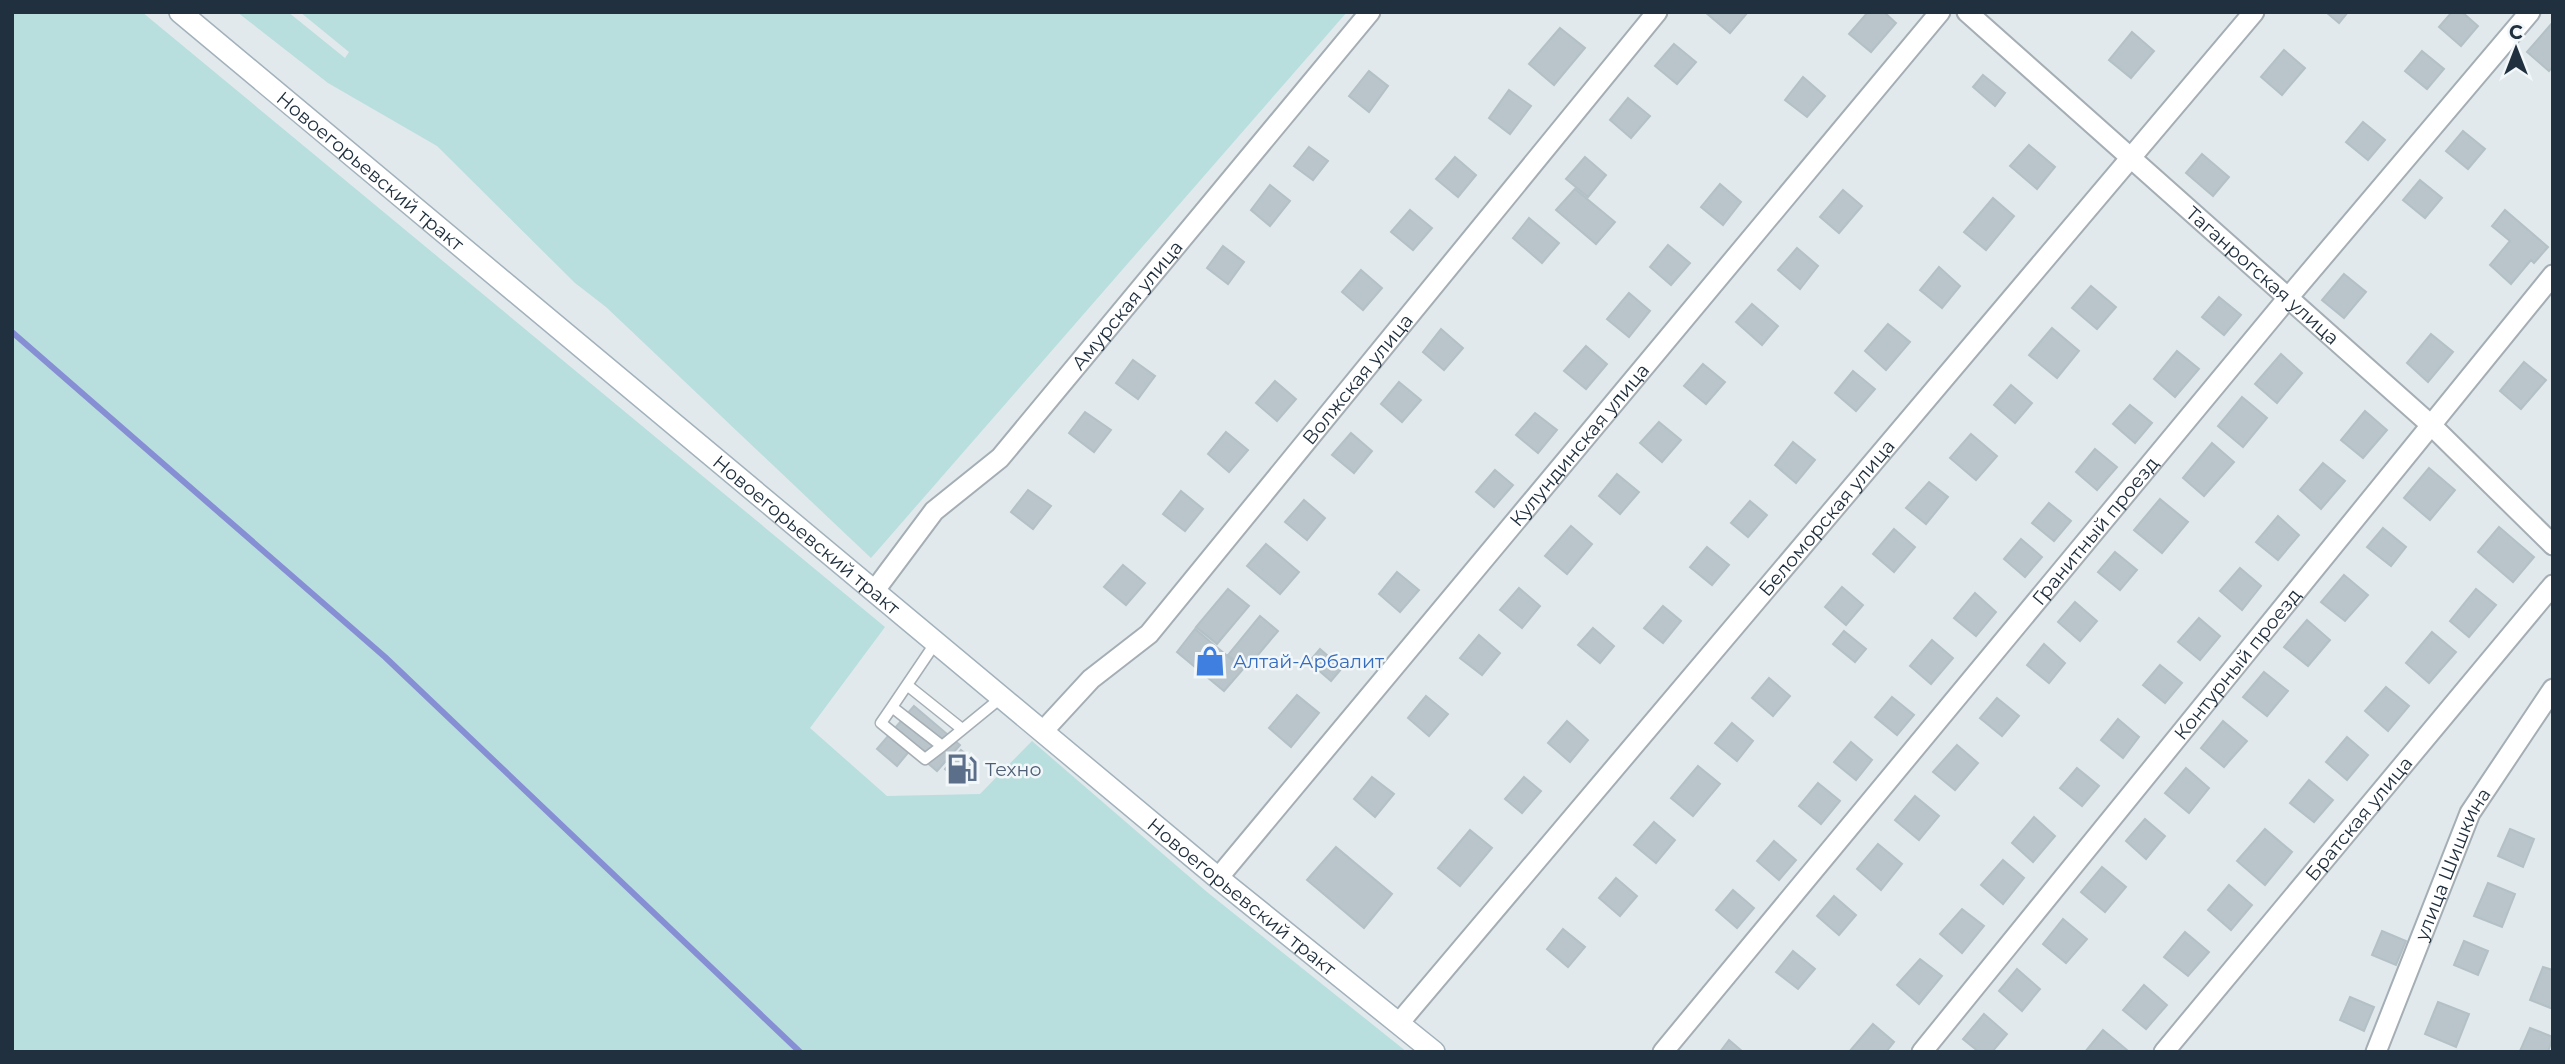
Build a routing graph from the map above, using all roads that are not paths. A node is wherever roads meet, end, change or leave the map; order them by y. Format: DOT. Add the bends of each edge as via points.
graph roads {
  1 [pos="180,12"];
  2 [pos="1370,12"];
  3 [pos="1657,12"];
  4 [pos="1940,12"];
  5 [pos="1967,12"];
  6 [pos="2254,12"];
  7 [pos="2530,12"];
  8 [pos="2130,159"];
  9 [pos="2553,275"];
  10 [pos="2287,299"];
  11 [pos="2431,425"];
  12 [pos="2553,545"];
  13 [pos="2553,585"];
  14 [pos="875,590"];
  15 [pos="936,641"];
  16 [pos="907,685"];
  17 [pos="2553,689"];
  18 [pos="1002,697"];
  19 [pos="892,707"];
  20 [pos="962,729"];
  21 [pos="1044,730"];
  22 [pos="942,746"];
  23 [pos="1218,878"];
  24 [pos="1399,1023"];
  25 [pos="1434,1052"];
  26 [pos="1663,1052"];
  27 [pos="1922,1052"];
  28 [pos="2164,1052"];
  29 [pos="2376,1052"];
  1 -- 14 [label="main road, Новоегорьевский тракт"];
  2 -- 14 [label="street, Амурская улица" via="1000,458 934,511"];
  3 -- 21 [label="street, Волжская улица" via="1149,634 1091,679"];
  4 -- 23 [label="street, Кулундинская улица"];
  5 -- 8 [label="street, Таганрогская улица"];
  6 -- 8 [label="street, Беломорская улица"];
  7 -- 10 [label="street, Гранитный проезд"];
  8 -- 10 [label="street, Таганрогская улица"];
  8 -- 24 [label="street, Беломорская улица"];
  9 -- 11 [label="street, Контурный проезд"];
  10 -- 11 [label="street, Таганрогская улица"];
  10 -- 26 [label="street, Гранитный проезд"];
  11 -- 12 [label="street, Таганрогская улица"];
  11 -- 27 [label="street, Контурный проезд"];
  13 -- 28 [label="street, Братская улица"];
  14 -- 15 [label="main road, Новоегорьевский тракт"];
  15 -- 16 [label="lane"];
  15 -- 18 [label="main road, Новоегорьевский тракт"];
  16 -- 19 [label="lane"];
  16 -- 20 [label="lane"];
  17 -- 29 [label="street, улица Шишкина" via="2470,813"];
  18 -- 20 [label="lane"];
  18 -- 21 [label="main road, Новоегорьевский тракт"];
  19 -- 22 [label="lane"];
  19 -- 22 [label="lane" via="881,723 925,759"];
  20 -- 22 [label="lane"];
  21 -- 23 [label="main road, Новоегорьевский тракт"];
  23 -- 24 [label="main road, Новоегорьевский тракт"];
  24 -- 25 [label="main road, Новоегорьевский тракт"];
}
